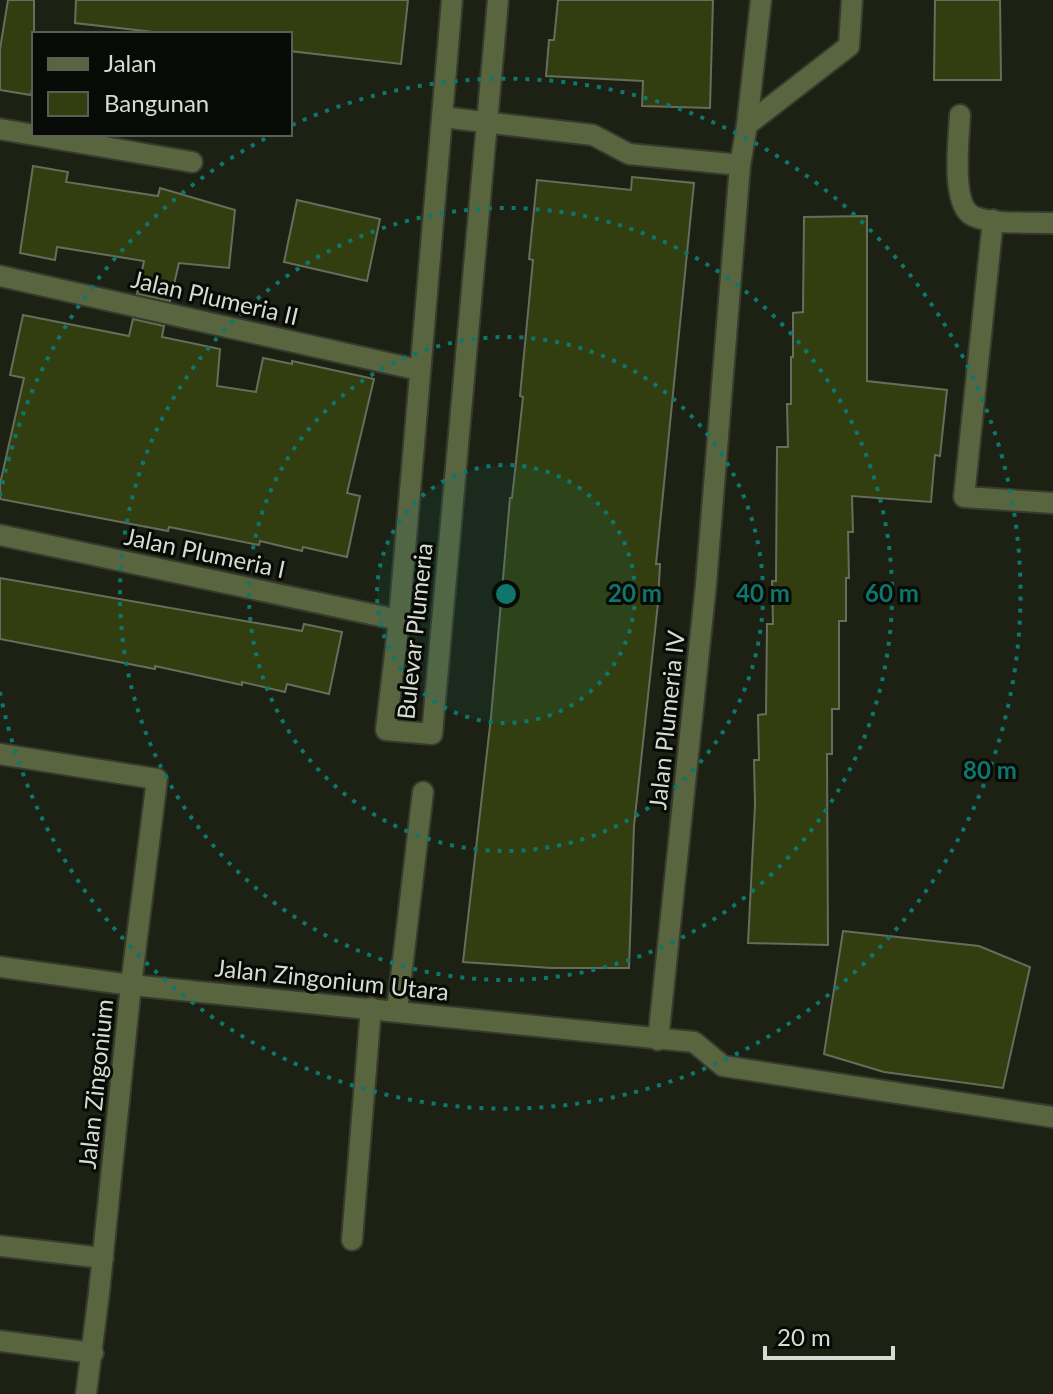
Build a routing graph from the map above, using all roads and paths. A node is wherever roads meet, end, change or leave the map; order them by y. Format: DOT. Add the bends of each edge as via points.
graph roads {
  1 [pos="452,0"];
  2 [pos="498,0"];
  3 [pos="761,0"];
  4 [pos="852,0"];
  5 [pos="960,115"];
  6 [pos="442,117"];
  7 [pos="486,122"];
  8 [pos="747,125"];
  9 [pos="0,129"];
  10 [pos="32,134"];
  11 [pos="41,136"];
  12 [pos="192,162"];
  13 [pos="740,165"];
  14 [pos="993,220"];
  15 [pos="1053,223"];
  16 [pos="0,276"];
  17 [pos="419,370"];
  18 [pos="1053,503"];
  19 [pos="0,535"];
  20 [pos="399,620"];
  21 [pos="0,754"];
  22 [pos="423,792"];
  23 [pos="0,967"];
  24 [pos="131,985"];
  25 [pos="371,1008"];
  26 [pos="397,1011"];
  27 [pos="658,1040"];
  28 [pos="1053,1117"];
  29 [pos="352,1240"];
  30 [pos="0,1246"];
  31 [pos="103,1258"];
  32 [pos="0,1341"];
  33 [pos="94,1346"];
  34 [pos="86,1394"];
  1 -- 6 [label="street, Bulevar Plumeria"];
  2 -- 7 [label="street, Bulevar Plumeria"];
  3 -- 8 [label="street, Jalan Plumeria IV"];
  4 -- 8 [label="street" via="849,46"];
  5 -- 14 [label="street" via="962,204 971,215"];
  6 -- 7 [label="street"];
  6 -- 17 [label="street, Bulevar Plumeria"];
  7 -- 13 [label="street" via="593,135 629,154"];
  7 -- 20 [label="street, Bulevar Plumeria" via="432,734 386,730"];
  8 -- 13 [label="street, Jalan Plumeria IV"];
  9 -- 10 [label="street"];
  11 -- 12 [label="street"];
  13 -- 27 [label="street, Jalan Plumeria IV" via="706,584"];
  14 -- 15 [label="street"];
  14 -- 18 [label="street" via="964,497"];
  16 -- 17 [label="street, Jalan Plumeria II"];
  17 -- 20 [label="street, Bulevar Plumeria"];
  19 -- 20 [label="street, Jalan Plumeria I"];
  21 -- 24 [label="street, Jalan Zingonium" via="157,779"];
  22 -- 26 [label="street"];
  23 -- 24 [label="street, Jalan Zingonium Utara"];
  24 -- 25 [label="street, Jalan Zingonium Utara"];
  24 -- 31 [label="street, Jalan Zingonium"];
  25 -- 26 [label="street, Jalan Zingonium Utara"];
  25 -- 29 [label="street"];
  26 -- 27 [label="street, Jalan Zingonium Utara"];
  27 -- 28 [label="street, Jalan Zingonium Utara" via="694,1042 723,1066"];
  30 -- 31 [label="street"];
  31 -- 33 [label="street, Jalan Zingonium"];
  32 -- 33 [label="street"];
  33 -- 34 [label="street, Jalan Zingonium"];
}
